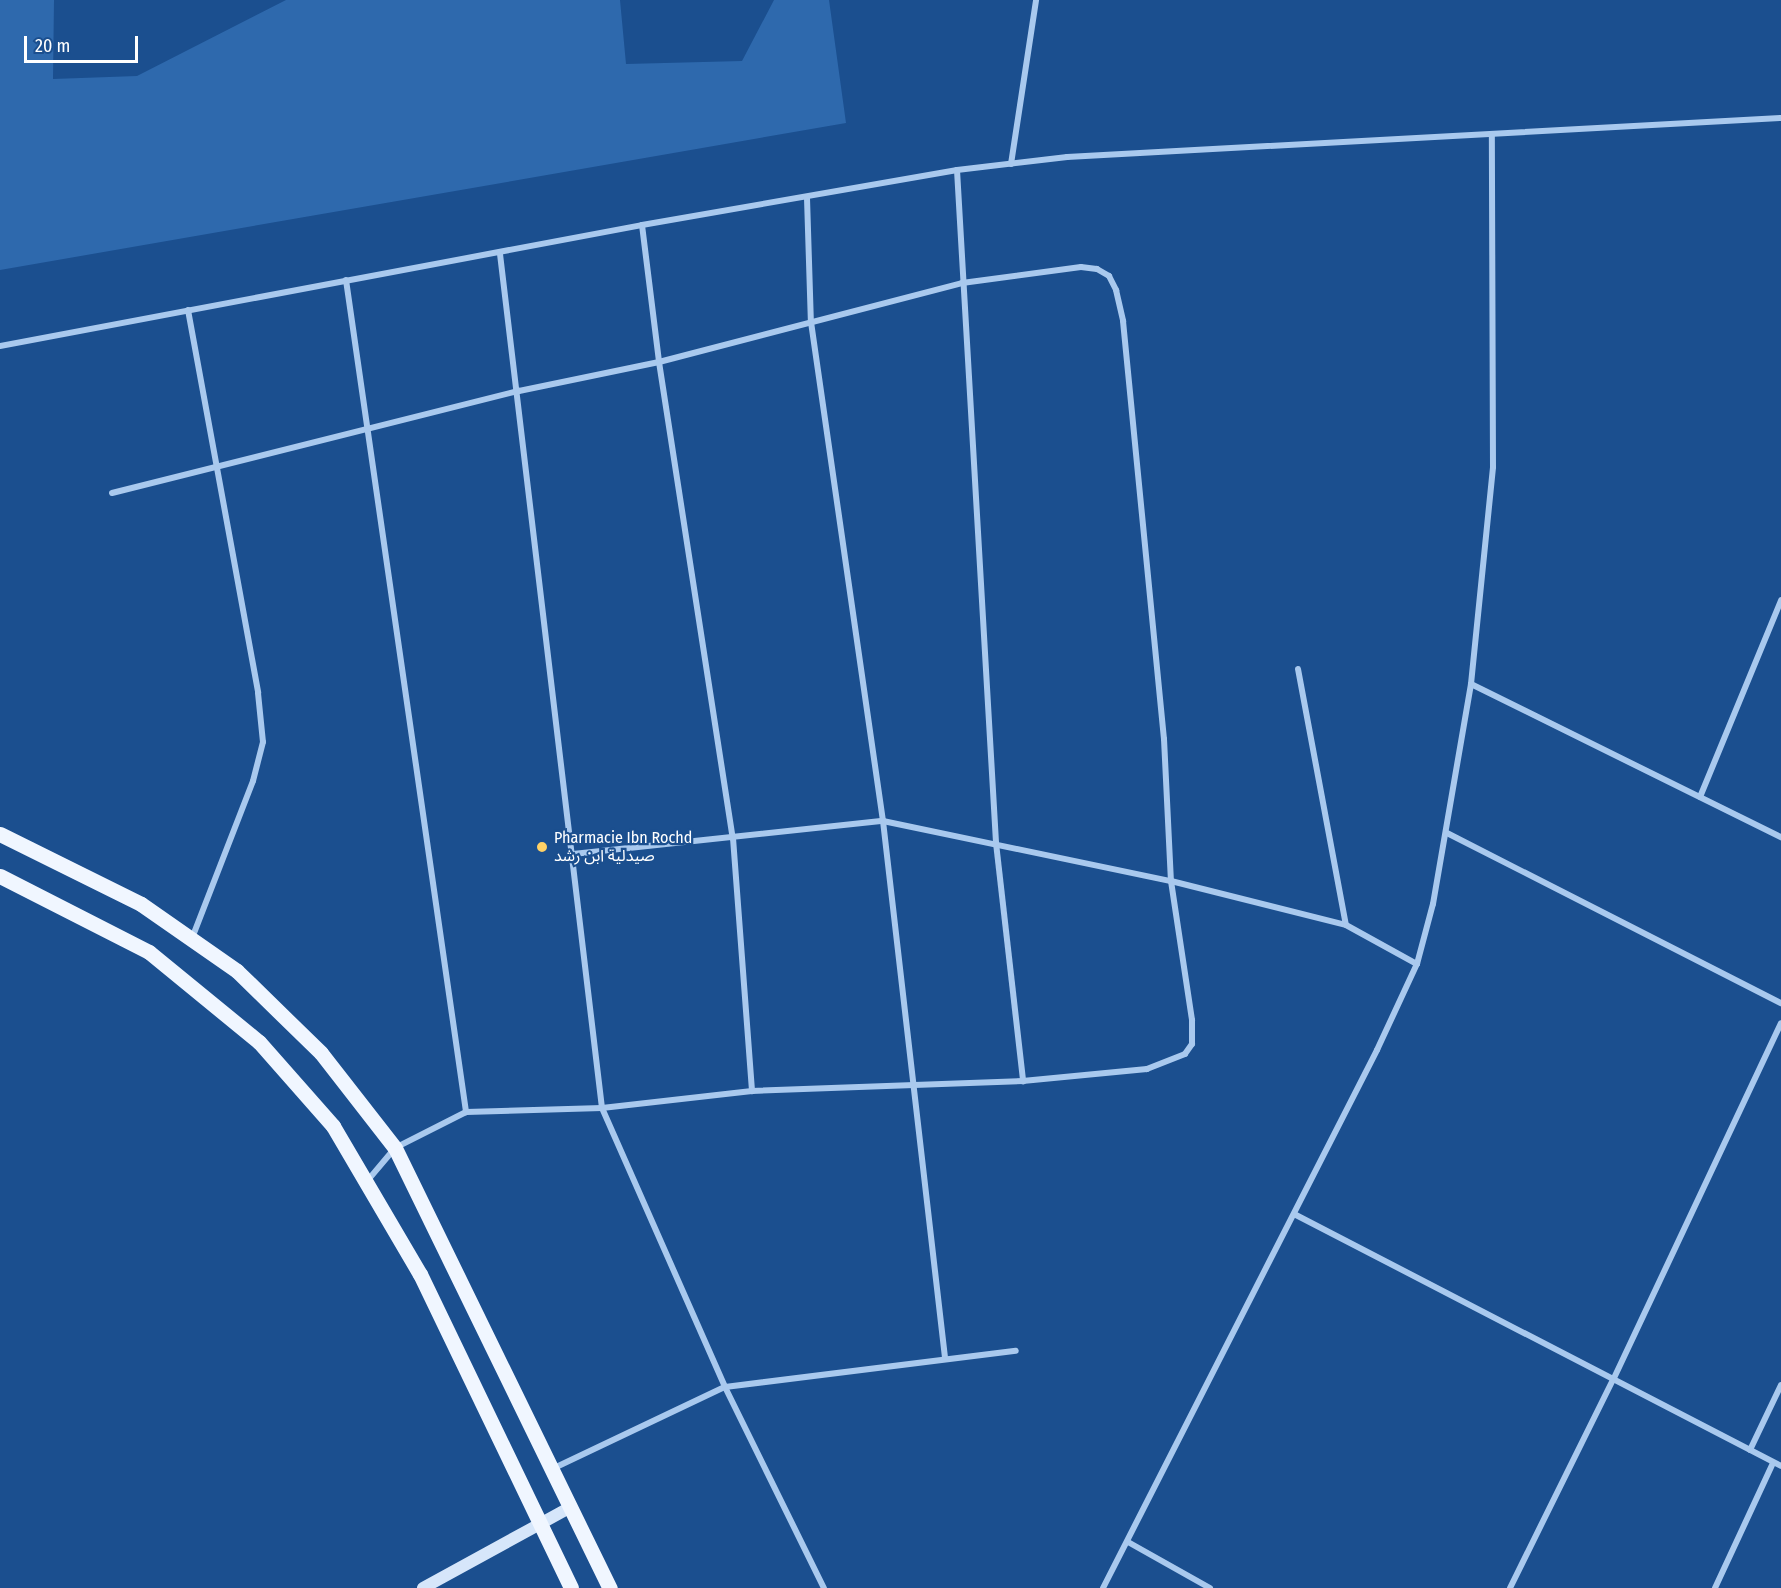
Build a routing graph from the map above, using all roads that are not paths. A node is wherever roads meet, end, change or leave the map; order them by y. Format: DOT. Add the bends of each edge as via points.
graph roads {
  1 [pos="1036,0"];
  2 [pos="1781,118"];
  3 [pos="1492,136"];
  4 [pos="1011,164"];
  5 [pos="957,170"];
  6 [pos="807,198"];
  7 [pos="642,225"];
  8 [pos="500,254"];
  9 [pos="346,280"];
  10 [pos="962,284"];
  11 [pos="188,310"];
  12 [pos="810,322"];
  13 [pos="0,346"];
  14 [pos="659,362"];
  15 [pos="519,391"];
  16 [pos="366,430"];
  17 [pos="216,467"];
  18 [pos="112,493"];
  19 [pos="1781,600"];
  20 [pos="1299,669"];
  21 [pos="1471,684"];
  22 [pos="1700,798"];
  23 [pos="883,821"];
  24 [pos="1447,833"];
  25 [pos="0,834"];
  26 [pos="1781,837"];
  27 [pos="733,838"];
  28 [pos="996,843"];
  29 [pos="573,854"];
  30 [pos="0,876"];
  31 [pos="1171,880"];
  32 [pos="1346,925"];
  33 [pos="192,940"];
  34 [pos="1417,964"];
  35 [pos="1781,1003"];
  36 [pos="1781,1023"];
  37 [pos="1023,1081"];
  38 [pos="914,1087"];
  39 [pos="752,1091"];
  40 [pos="602,1108"];
  41 [pos="466,1112"];
  42 [pos="395,1148"];
  43 [pos="368,1180"];
  44 [pos="1296,1215"];
  45 [pos="1016,1351"];
  46 [pos="945,1358"];
  47 [pos="1614,1378"];
  48 [pos="1781,1385"];
  49 [pos="725,1387"];
  50 [pos="1750,1450"];
  51 [pos="1773,1463"];
  52 [pos="1781,1466"];
  53 [pos="550,1469"];
  54 [pos="571,1507"];
  55 [pos="539,1522"];
  56 [pos="1128,1542"];
  57 [pos="423,1588"];
  58 [pos="571,1588"];
  59 [pos="610,1588"];
  60 [pos="824,1588"];
  61 [pos="1103,1588"];
  62 [pos="1210,1588"];
  63 [pos="1510,1588"];
  64 [pos="1715,1588"];
  1 -- 4 [label="street"];
  2 -- 3 [label="street" via="1629,124"];
  3 -- 4 [label="street" via="1221,148"];
  3 -- 21 [label="street" via="1493,467"];
  4 -- 5 [label="street"];
  5 -- 6 [label="street"];
  5 -- 10 [label="street"];
  6 -- 7 [label="street"];
  6 -- 12 [label="street"];
  7 -- 8 [label="street"];
  7 -- 14 [label="street"];
  8 -- 9 [label="street"];
  8 -- 15 [label="street"];
  9 -- 11 [label="street"];
  9 -- 16 [label="street"];
  10 -- 12 [label="street"];
  10 -- 28 [label="street"];
  10 -- 31 [label="street" via="1081,267 1097,268 1109,276 1116,290 1123,321 1163,728"];
  11 -- 13 [label="street"];
  11 -- 17 [label="street"];
  12 -- 14 [label="street"];
  12 -- 23 [label="street"];
  14 -- 15 [label="street"];
  14 -- 27 [label="street"];
  15 -- 16 [label="street"];
  15 -- 29 [label="street"];
  16 -- 17 [label="street"];
  16 -- 41 [label="street"];
  17 -- 18 [label="street"];
  17 -- 33 [label="street" via="258,693 263,741 253,781"];
  19 -- 22 [label="street"];
  20 -- 32 [label="street"];
  21 -- 22 [label="street"];
  21 -- 24 [label="street" via="1453,776"];
  22 -- 26 [label="street"];
  23 -- 27 [label="street"];
  23 -- 28 [label="street"];
  23 -- 38 [label="street"];
  24 -- 34 [label="street"];
  24 -- 35 [label="street"];
  25 -- 33 [label="main road" via="141,904"];
  27 -- 29 [label="street"];
  27 -- 39 [label="street"];
  28 -- 31 [label="street"];
  28 -- 37 [label="street"];
  29 -- 40 [label="street"];
  30 -- 43 [label="main road" via="149,952 194,988 259,1042 333,1126"];
  31 -- 32 [label="street"];
  31 -- 37 [label="street" via="1192,1020 1191,1044 1185,1054 1147,1069"];
  32 -- 34 [label="street"];
  33 -- 42 [label="main road" via="237,970 321,1053"];
  34 -- 44 [label="street"];
  36 -- 47 [label="street"];
  37 -- 38 [label="street"];
  38 -- 39 [label="street"];
  38 -- 46 [label="street"];
  39 -- 40 [label="street"];
  40 -- 41 [label="street"];
  40 -- 49 [label="street"];
  41 -- 42 [label="street"];
  42 -- 43 [label="street"];
  42 -- 53 [label="main road"];
  43 -- 55 [label="main road" via="420,1274"];
  44 -- 47 [label="street"];
  44 -- 56 [label="street" via="1224,1348"];
  45 -- 46 [label="street"];
  46 -- 49 [label="street"];
  47 -- 50 [label="street"];
  47 -- 63 [label="street"];
  48 -- 50 [label="street"];
  49 -- 53 [label="street"];
  49 -- 60 [label="street"];
  50 -- 51 [label="street"];
  51 -- 52 [label="street"];
  51 -- 64 [label="street"];
  53 -- 54 [label="main road"];
  54 -- 55 [label="street"];
  54 -- 59 [label="main road"];
  55 -- 57 [label="street"];
  55 -- 58 [label="main road"];
  56 -- 61 [label="street"];
  56 -- 62 [label="street"];
}
